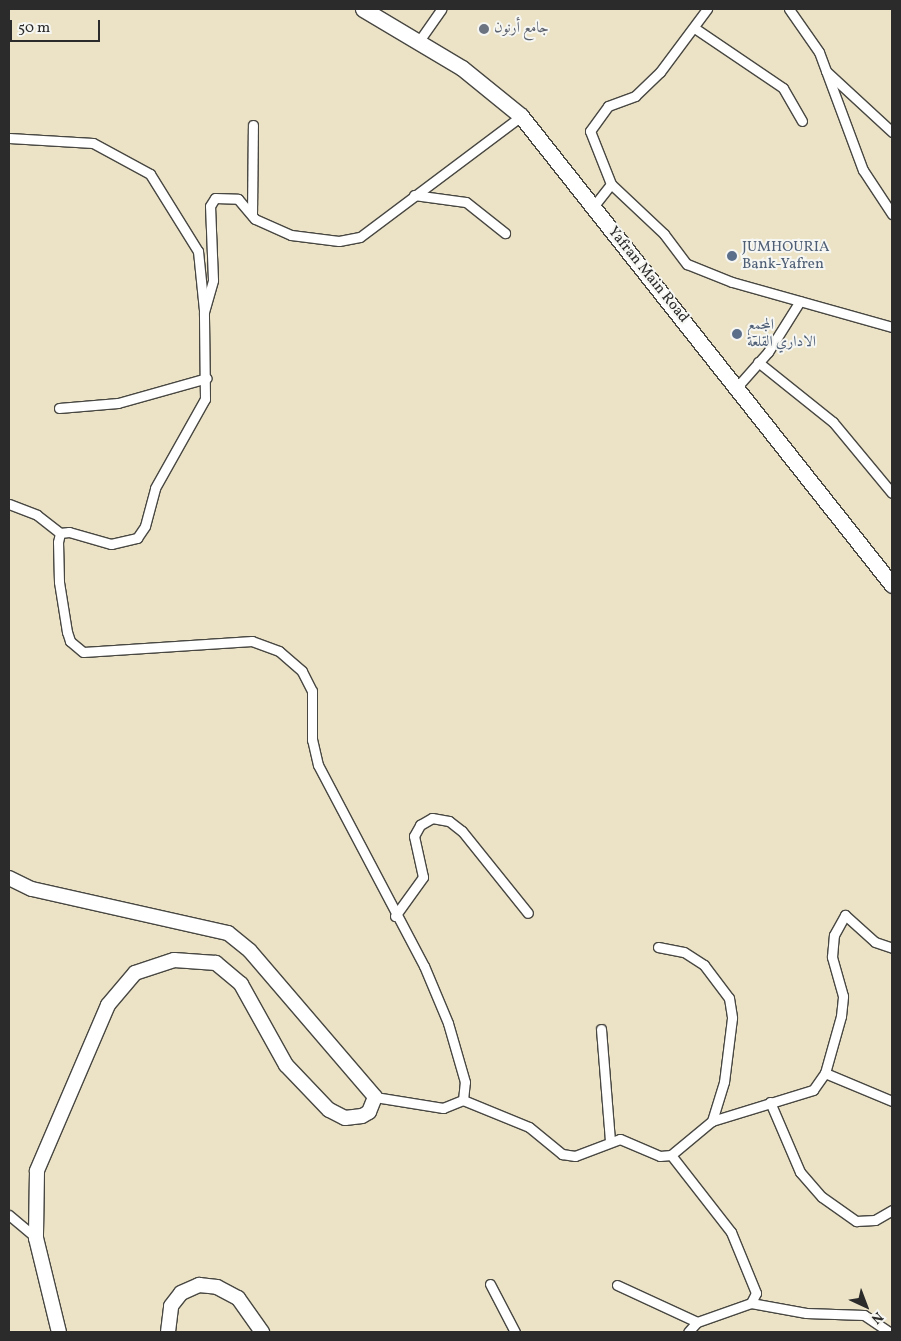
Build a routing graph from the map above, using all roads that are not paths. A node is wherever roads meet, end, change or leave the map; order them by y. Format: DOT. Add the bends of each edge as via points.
graph roads {
  1 [pos="363,9"];
  2 [pos="441,9"];
  3 [pos="707,9"];
  4 [pos="790,9"];
  5 [pos="696,28"];
  6 [pos="419,41"];
  7 [pos="824,70"];
  8 [pos="521,116"];
  9 [pos="802,121"];
  10 [pos="253,125"];
  11 [pos="892,132"];
  12 [pos="9,138"];
  13 [pos="611,184"];
  14 [pos="414,195"];
  15 [pos="594,207"];
  16 [pos="892,214"];
  17 [pos="252,216"];
  18 [pos="505,233"];
  19 [pos="800,301"];
  20 [pos="204,312"];
  21 [pos="892,327"];
  22 [pos="758,362"];
  23 [pos="207,378"];
  24 [pos="737,388"];
  25 [pos="59,408"];
  26 [pos="892,493"];
  27 [pos="9,504"];
  28 [pos="60,533"];
  29 [pos="892,585"];
  30 [pos="9,878"];
  31 [pos="528,913"];
  32 [pos="395,916"];
  33 [pos="658,947"];
  34 [pos="892,948"];
  35 [pos="601,1028"];
  36 [pos="826,1073"];
  37 [pos="375,1097"];
  38 [pos="463,1100"];
  39 [pos="770,1102"];
  40 [pos="892,1102"];
  41 [pos="712,1121"];
  42 [pos="610,1140"];
  43 [pos="671,1155"];
  44 [pos="892,1210"];
  45 [pos="9,1214"];
  46 [pos="36,1238"];
  47 [pos="490,1284"];
  48 [pos="617,1285"];
  49 [pos="751,1303"];
  50 [pos="697,1322"];
  51 [pos="59,1332"];
  52 [pos="168,1332"];
  53 [pos="262,1332"];
  54 [pos="515,1332"];
  55 [pos="688,1332"];
  56 [pos="889,1332"];
  1 -- 6 [label="main road, Yafran Main Road"];
  2 -- 6 [label="street"];
  3 -- 5 [label="street"];
  4 -- 7 [label="street" via="819,52"];
  5 -- 9 [label="street" via="783,88"];
  5 -- 13 [label="street" via="660,72 634,96 608,106 590,131"];
  6 -- 8 [label="main road, Yafran Main Road" via="489,88"];
  7 -- 11 [label="street"];
  7 -- 16 [label="street" via="863,170"];
  8 -- 14 [label="street"];
  8 -- 15 [label="main road, Yafran Main Road"];
  10 -- 17 [label="street"];
  12 -- 20 [label="street" via="93,143 150,174 198,251"];
  13 -- 15 [label="street"];
  13 -- 19 [label="street" via="664,234 687,264"];
  14 -- 17 [label="street" via="376,230 339,241 271,229"];
  14 -- 18 [label="street" via="466,202"];
  15 -- 24 [label="main road, Yafran Main Road"];
  17 -- 20 [label="street" via="238,199 226,196 216,198 210,206 213,280"];
  19 -- 21 [label="street"];
  19 -- 22 [label="street"];
  20 -- 23 [label="street"];
  22 -- 24 [label="street"];
  22 -- 26 [label="street" via="834,422"];
  23 -- 25 [label="street" via="118,403"];
  23 -- 28 [label="street" via="205,399 155,488 145,526 137,538 111,544"];
  24 -- 29 [label="main road, Yafran Main Road"];
  27 -- 28 [label="street" via="37,515"];
  28 -- 32 [label="street" via="58,582 70,641 83,652 252,642 292,659 312,692 312,740 318,765 355,828"];
  30 -- 37 [label="street" via="32,889 228,933 250,951"];
  31 -- 32 [label="street" via="462,831 449,821 432,818 420,824 414,836 422,877"];
  32 -- 38 [label="street" via="448,1023 461,1062"];
  33 -- 41 [label="street" via="684,952 704,965 729,998 732,1018 724,1082"];
  34 -- 36 [label="street" via="876,942 845,915 834,935 832,957 843,996"];
  35 -- 42 [label="street"];
  36 -- 39 [label="street" via="813,1090"];
  36 -- 40 [label="street"];
  37 -- 38 [label="street" via="443,1108"];
  37 -- 46 [label="street" via="369,1112 362,1116 345,1118 329,1110 286,1065 241,984 216,963 174,960 152,965 121,986 108,1005 48,1141 34,1191"];
  38 -- 42 [label="street" via="528,1126 562,1154 586,1154"];
  39 -- 41 [label="street"];
  39 -- 44 [label="street" via="800,1172 822,1197 856,1221 875,1220"];
  41 -- 43 [label="street"];
  42 -- 43 [label="street" via="633,1143 660,1156"];
  43 -- 49 [label="street" via="731,1232 753,1279 756,1293"];
  45 -- 46 [label="street"];
  46 -- 51 [label="street"];
  47 -- 54 [label="street"];
  48 -- 50 [label="street"];
  49 -- 50 [label="street"];
  49 -- 56 [label="street" via="806,1313 864,1315"];
  50 -- 55 [label="street"];
  52 -- 53 [label="street" via="171,1306 180,1293 199,1285 217,1287 238,1298"];
}
